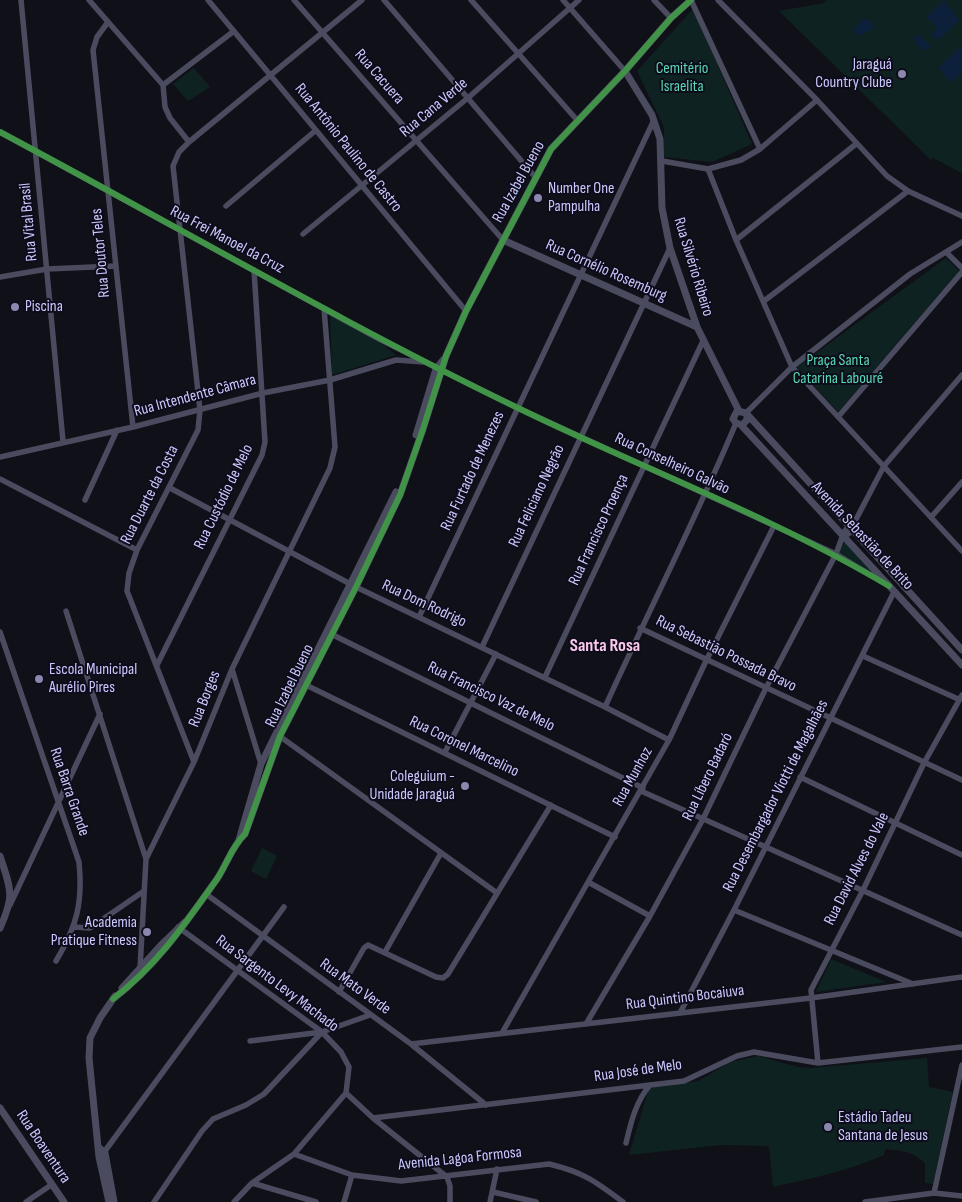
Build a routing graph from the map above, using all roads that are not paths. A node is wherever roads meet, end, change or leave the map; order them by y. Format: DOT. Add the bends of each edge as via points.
graph roads {
  1 [pos="21,0"];
  2 [pos="90,0"];
  3 [pos="294,0"];
  4 [pos="362,0"];
  5 [pos="384,0"];
  6 [pos="471,0"];
  7 [pos="563,0"];
  8 [pos="579,0"];
  9 [pos="654,0"];
  10 [pos="691,0"];
  11 [pos="718,0"];
  12 [pos="208,1"];
  13 [pos="570,8"];
  14 [pos="671,18"];
  15 [pos="108,22"];
  16 [pos="234,31"];
  17 [pos="322,32"];
  18 [pos="518,53"];
  19 [pos="625,71"];
  20 [pos="270,75"];
  21 [pos="163,85"];
  22 [pos="469,97"];
  23 [pos="817,100"];
  24 [pos="577,120"];
  25 [pos="654,120"];
  26 [pos="315,131"];
  27 [pos="0,132"];
  28 [pos="189,142"];
  29 [pos="416,142"];
  30 [pos="856,144"];
  31 [pos="760,149"];
  32 [pos="36,152"];
  33 [pos="662,161"];
  34 [pos="708,169"];
  35 [pos="536,178"];
  36 [pos="361,186"];
  37 [pos="908,191"];
  38 [pos="110,192"];
  39 [pos="226,206"];
  40 [pos="962,216"];
  41 [pos="179,230"];
  42 [pos="304,234"];
  43 [pos="503,240"];
  44 [pos="736,240"];
  45 [pos="962,242"];
  46 [pos="670,248"];
  47 [pos="946,252"];
  48 [pos="116,266"];
  49 [pos="962,268"];
  50 [pos="47,270"];
  51 [pos="254,270"];
  52 [pos="962,272"];
  53 [pos="581,275"];
  54 [pos="0,277"];
  55 [pos="764,301"];
  56 [pos="643,302"];
  57 [pos="324,308"];
  58 [pos="466,311"];
  59 [pos="693,316"];
  60 [pos="688,323"];
  61 [pos="697,327"];
  62 [pos="703,341"];
  63 [pos="397,347"];
  64 [pos="396,360"];
  65 [pos="426,362"];
  66 [pos="792,367"];
  67 [pos="439,368"];
  68 [pos="962,375"];
  69 [pos="330,380"];
  70 [pos="263,392"];
  71 [pos="518,408"];
  72 [pos="200,410"];
  73 [pos="744,413"];
  74 [pos="838,417"];
  75 [pos="738,424"];
  76 [pos="133,427"];
  77 [pos="118,430"];
  78 [pos="580,437"];
  79 [pos="64,441"];
  80 [pos="0,457"];
  81 [pos="644,466"];
  82 [pos="884,466"];
  83 [pos="0,478"];
  84 [pos="962,482"];
  85 [pos="170,488"];
  86 [pos="706,495"];
  87 [pos="85,500"];
  88 [pos="932,516"];
  89 [pos="229,519"];
  90 [pos="774,526"];
  91 [pos="852,527"];
  92 [pos="844,537"];
  93 [pos="137,550"];
  94 [pos="290,550"];
  95 [pos="962,551"];
  96 [pos="836,554"];
  97 [pos="353,585"];
  98 [pos="889,586"];
  99 [pos="894,592"];
  100 [pos="66,611"];
  101 [pos="419,617"];
  102 [pos="640,628"];
  103 [pos="0,632"];
  104 [pos="328,633"];
  105 [pos="482,647"];
  106 [pos="962,650"];
  107 [pos="496,654"];
  108 [pos="863,656"];
  109 [pos="706,660"];
  110 [pos="157,665"];
  111 [pos="962,665"];
  112 [pos="232,669"];
  113 [pos="545,677"];
  114 [pos="302,683"];
  115 [pos="766,688"];
  116 [pos="960,697"];
  117 [pos="471,702"];
  118 [pos="606,707"];
  119 [pos="100,714"];
  120 [pos="830,720"];
  121 [pos="277,734"];
  122 [pos="670,740"];
  123 [pos="444,752"];
  124 [pos="261,755"];
  125 [pos="194,762"];
  126 [pos="924,763"];
  127 [pos="261,764"];
  128 [pos="800,777"];
  129 [pos="962,780"];
  130 [pos="642,789"];
  131 [pos="258,801"];
  132 [pos="550,804"];
  133 [pos="58,805"];
  134 [pos="703,819"];
  135 [pos="896,824"];
  136 [pos="615,837"];
  137 [pos="239,840"];
  138 [pos="766,846"];
  139 [pos="441,853"];
  140 [pos="962,855"];
  141 [pos="0,856"];
  142 [pos="146,859"];
  143 [pos="588,882"];
  144 [pos="863,890"];
  145 [pos="144,891"];
  146 [pos="497,893"];
  147 [pos="206,894"];
  148 [pos="10,905"];
  149 [pos="284,907"];
  150 [pos="734,910"];
  151 [pos="650,916"];
  152 [pos="74,927"];
  153 [pos="0,928"];
  154 [pos="180,928"];
  155 [pos="962,935"];
  156 [pos="262,937"];
  157 [pos="385,952"];
  158 [pos="830,952"];
  159 [pos="56,962"];
  160 [pos="140,967"];
  161 [pos="238,971"];
  162 [pos="962,977"];
  163 [pos="139,979"];
  164 [pos="914,985"];
  165 [pos="339,992"];
  166 [pos="811,998"];
  167 [pos="113,999"];
  168 [pos="681,1011"];
  169 [pos="370,1015"];
  170 [pos="586,1024"];
  171 [pos="322,1032"];
  172 [pos="502,1033"];
  173 [pos="250,1041"];
  174 [pos="411,1044"];
  175 [pos="962,1046"];
  176 [pos="818,1063"];
  177 [pos="962,1065"];
  178 [pos="650,1085"];
  179 [pos="346,1093"];
  180 [pos="486,1105"];
  181 [pos="0,1108"];
  182 [pos="372,1118"];
  183 [pos="626,1143"];
  184 [pos="294,1154"];
  185 [pos="102,1155"];
  186 [pos="497,1169"];
  187 [pos="352,1175"];
  188 [pos="447,1177"];
  189 [pos="252,1183"];
  190 [pos="51,1184"];
  191 [pos="493,1192"];
  192 [pos="934,1193"];
  193 [pos="962,1196"];
  194 [pos="26,1202"];
  195 [pos="64,1202"];
  196 [pos="109,1202"];
  197 [pos="114,1202"];
  198 [pos="154,1202"];
  199 [pos="234,1202"];
  200 [pos="316,1202"];
  201 [pos="344,1202"];
  202 [pos="450,1202"];
  203 [pos="490,1202"];
  204 [pos="536,1202"];
  205 [pos="623,1202"];
  206 [pos="865,1202"];
  1 -- 32 [label="street, Rua Vital Brasil"];
  2 -- 15 [label="street"];
  3 -- 17 [label="street, Rua Cacuera"];
  4 -- 17 [label="street, Rua Duarte da Costa"];
  5 -- 22 [label="street"];
  6 -- 18 [label="street"];
  7 -- 13 [label="street"];
  8 -- 13 [label="street, Rua Cana Verde"];
  9 -- 14 [label="street"];
  10 -- 14 [label="street, Rua Izabel Bueno"];
  10 -- 31 [label="street"];
  11 -- 23 [label="street"];
  12 -- 16 [label="street, Rua Antônio Paulino de Castro"];
  13 -- 18 [label="street, Rua Cana Verde"];
  13 -- 19 [label="street"];
  14 -- 19 [label="street, Rua Izabel Bueno"];
  15 -- 21 [label="street"];
  15 -- 38 [label="street, Rua Doutor Teles" via="97,37 94,50"];
  16 -- 20 [label="street, Rua Antônio Paulino de Castro"];
  16 -- 21 [label="street"];
  17 -- 20 [label="street, Rua Duarte da Costa"];
  17 -- 29 [label="street, Rua Cacuera"];
  18 -- 22 [label="street, Rua Cana Verde"];
  18 -- 24 [label="street"];
  19 -- 24 [label="street, Rua Izabel Bueno"];
  19 -- 25 [label="street, Rua Silvério Ribeiro"];
  20 -- 26 [label="street, Rua Antônio Paulino de Castro"];
  20 -- 28 [label="street, Rua Duarte da Costa"];
  21 -- 28 [label="street" via="170,118"];
  22 -- 29 [label="street, Rua Cana Verde"];
  22 -- 35 [label="street"];
  23 -- 30 [label="street"];
  23 -- 31 [label="street"];
  24 -- 35 [label="street, Rua Izabel Bueno" via="551,149"];
  25 -- 33 [label="street, Rua Silvério Ribeiro"];
  25 -- 53 [label="street, Rua Furtado de Menezes"];
  26 -- 36 [label="street, Rua Antônio Paulino de Castro"];
  26 -- 39 [label="street"];
  27 -- 32 [label="street, Rua Frei Manoel da Cruz"];
  28 -- 41 [label="street, Rua Duarte da Costa" via="179,152 173,166"];
  29 -- 36 [label="street, Rua Cana Verde"];
  29 -- 43 [label="street, Rua Cacuera"];
  30 -- 37 [label="street" via="886,176"];
  30 -- 44 [label="street"];
  31 -- 34 [label="street" via="741,160"];
  32 -- 38 [label="street, Rua Frei Manoel da Cruz"];
  32 -- 50 [label="street, Rua Vital Brasil"];
  33 -- 34 [label="street"];
  33 -- 46 [label="street, Rua Silvério Ribeiro" via="662,208"];
  34 -- 44 [label="street"];
  35 -- 43 [label="street, Rua Izabel Bueno"];
  36 -- 42 [label="street, Rua Cana Verde"];
  36 -- 58 [label="street, Rua Antônio Paulino de Castro"];
  37 -- 40 [label="street"];
  37 -- 55 [label="street"];
  38 -- 41 [label="street, Rua Frei Manoel da Cruz"];
  38 -- 48 [label="street, Rua Doutor Teles"];
  41 -- 51 [label="street, Rua Frei Manoel da Cruz"];
  41 -- 72 [label="street, Rua Duarte da Costa"];
  43 -- 53 [label="street, Rua Cornélio Rosemburg"];
  43 -- 58 [label="street, Rua Izabel Bueno"];
  44 -- 55 [label="street"];
  45 -- 47 [label="street"];
  46 -- 56 [label="street, Rua Feliciano Negrão"];
  46 -- 59 [label="street, Rua Silvério Ribeiro"];
  47 -- 49 [label="street"];
  47 -- 66 [label="street" via="910,274"];
  48 -- 50 [label="street"];
  48 -- 76 [label="street, Rua Doutor Teles"];
  50 -- 54 [label="street"];
  50 -- 79 [label="street, Rua Vital Brasil"];
  51 -- 57 [label="street, Rua Frei Manoel da Cruz"];
  51 -- 70 [label="street, Rua Custódio de Melo"];
  52 -- 74 [label="street"];
  53 -- 56 [label="street, Rua Cornélio Rosemburg"];
  53 -- 71 [label="street, Rua Furtado de Menezes"];
  55 -- 66 [label="street"];
  56 -- 60 [label="street, Rua Cornélio Rosemburg"];
  56 -- 78 [label="street, Rua Feliciano Negrão"];
  57 -- 63 [label="street, Rua Frei Manoel da Cruz"];
  57 -- 69 [label="street, Rua Borges"];
  58 -- 67 [label="street, Rua Izabel Bueno"];
  59 -- 60 [label="street"];
  59 -- 61 [label="street, Rua Silvério Ribeiro"];
  60 -- 61 [label="street, Rua Cornélio Rosemburg"];
  61 -- 62 [label="street, Rua Silvério Ribeiro"];
  62 -- 73 [label="street, Rua Silvério Ribeiro"];
  62 -- 81 [label="street, Rua Francisco Proença"];
  63 -- 64 [label="street" via="400,351"];
  63 -- 65 [label="street, Rua Frei Manoel da Cruz"];
  64 -- 65 [label="street, Rua Intendente Câmara"];
  64 -- 69 [label="street, Rua Intendente Câmara"];
  65 -- 67 [label="street, Rua Frei Manoel da Cruz"];
  66 -- 73 [label="street"];
  66 -- 74 [label="street"];
  67 -- 71 [label="street, Rua Conselheiro Galvão"];
  67 -- 97 [label="street, Rua Izabel Bueno" via="400,495"];
  68 -- 82 [label="street, Rua Líbero Badaró"];
  69 -- 70 [label="street, Rua Intendente Câmara"];
  69 -- 94 [label="street, Rua Borges" via="335,447 330,468"];
  70 -- 72 [label="street, Rua Intendente Câmara"];
  70 -- 89 [label="street, Rua Custódio de Melo" via="265,442 262,455"];
  71 -- 78 [label="street, Rua Conselheiro Galvão"];
  71 -- 101 [label="street, Rua Furtado de Menezes"];
  72 -- 76 [label="street, Rua Intendente Câmara"];
  72 -- 85 [label="street, Rua Duarte da Costa" via="198,430"];
  73 -- 75 [label="street" via="746,422"];
  73 -- 75 [label="street" via="733,417"];
  73 -- 91 [label="street, Avenida Sebastião de Brito"];
  74 -- 82 [label="street"];
  75 -- 86 [label="street"];
  75 -- 92 [label="street, Avenida Sebastião de Brito"];
  76 -- 77 [label="street, Rua Intendente Câmara"];
  77 -- 79 [label="street, Rua Intendente Câmara"];
  77 -- 87 [label="street"];
  78 -- 81 [label="street, Rua Conselheiro Galvão"];
  78 -- 105 [label="street, Rua Feliciano Negrão"];
  79 -- 80 [label="street, Rua Intendente Câmara"];
  81 -- 86 [label="street, Rua Conselheiro Galvão"];
  81 -- 113 [label="street, Rua Francisco Proença"];
  82 -- 88 [label="street"];
  82 -- 91 [label="street, Rua Líbero Badaró"];
  83 -- 93 [label="street"];
  84 -- 88 [label="street"];
  85 -- 89 [label="street, Rua Dom Rodrigo"];
  85 -- 93 [label="street, Rua Duarte da Costa"];
  86 -- 90 [label="street, Rua Conselheiro Galvão"];
  86 -- 102 [label="street"];
  88 -- 95 [label="street"];
  89 -- 94 [label="street, Rua Dom Rodrigo"];
  89 -- 110 [label="street, Rua Custódio de Melo"];
  90 -- 96 [label="street, Rua Conselheiro Galvão"];
  90 -- 109 [label="street, Rua Munhoz"];
  91 -- 92 [label="street, Rua Líbero Badaró" via="846,529"];
  91 -- 106 [label="street, Avenida Sebastião de Brito"];
  92 -- 96 [label="street, Rua Líbero Badaró"];
  92 -- 98 [label="street, Avenida Sebastião de Brito"];
  93 -- 110 [label="street, Rua Duarte da Costa" via="127,591"];
  94 -- 97 [label="street, Rua Dom Rodrigo"];
  94 -- 112 [label="street, Rua Borges"];
  96 -- 98 [label="street, Rua Conselheiro Galvão"];
  96 -- 115 [label="street, Rua Líbero Badaró"];
  97 -- 101 [label="street, Rua Dom Rodrigo"];
  97 -- 104 [label="street, Rua Izabel Bueno"];
  98 -- 99 [label="street, Avenida Sebastião de Brito"];
  99 -- 108 [label="street, Rua Desembargador Viotti de Magalhães"];
  99 -- 111 [label="street, Avenida Sebastião de Brito"];
  100 -- 119 [label="street"];
  101 -- 105 [label="street, Rua Dom Rodrigo"];
  102 -- 109 [label="street, Rua Sebastião Possada Bravo"];
  102 -- 118 [label="street"];
  103 -- 133 [label="street, Rua Barra Grande"];
  104 -- 114 [label="street, Rua Izabel Bueno"];
  104 -- 117 [label="street, Rua Francisco Vaz de Melo"];
  105 -- 107 [label="street, Rua Dom Rodrigo"];
  107 -- 113 [label="street, Rua Dom Rodrigo"];
  107 -- 117 [label="street"];
  108 -- 116 [label="street"];
  108 -- 120 [label="street, Rua Desembargador Viotti de Magalhães"];
  109 -- 115 [label="street, Rua Sebastião Possada Bravo"];
  109 -- 122 [label="street, Rua Munhoz"];
  110 -- 125 [label="street, Rua Duarte da Costa"];
  112 -- 124 [label="street"];
  112 -- 125 [label="street, Rua Borges"];
  113 -- 118 [label="street, Rua Dom Rodrigo"];
  114 -- 121 [label="street, Rua Izabel Bueno"];
  114 -- 123 [label="street, Rua Coronel Marcelino"];
  115 -- 120 [label="street, Rua Sebastião Possada Bravo"];
  115 -- 134 [label="street, Rua Líbero Badaró"];
  116 -- 126 [label="street, Rua David Alves do Vale"];
  117 -- 123 [label="street"];
  117 -- 130 [label="street, Rua Francisco Vaz de Melo"];
  118 -- 122 [label="street, Rua Dom Rodrigo"];
  119 -- 133 [label="street"];
  119 -- 142 [label="street"];
  120 -- 126 [label="street, Rua Sebastião Possada Bravo"];
  120 -- 128 [label="street, Rua Desembargador Viotti de Magalhães"];
  121 -- 124 [label="street, Rua Izabel Bueno"];
  121 -- 131 [label="street, Rua Izabel Bueno"];
  121 -- 139 [label="street"];
  122 -- 130 [label="street, Rua Munhoz"];
  123 -- 132 [label="street, Rua Coronel Marcelino"];
  124 -- 127 [label="street, Rua Izabel Bueno"];
  125 -- 142 [label="street, Rua Borges"];
  126 -- 129 [label="street, Rua Sebastião Possada Bravo"];
  126 -- 135 [label="street, Rua David Alves do Vale"];
  127 -- 131 [label="street" via="263,772"];
  127 -- 137 [label="street, Rua Izabel Bueno"];
  128 -- 135 [label="street"];
  128 -- 138 [label="street, Rua Desembargador Viotti de Magalhães"];
  130 -- 134 [label="street, Rua Francisco Vaz de Melo"];
  130 -- 136 [label="street, Rua Munhoz"];
  131 -- 137 [label="street, Rua Izabel Bueno" via="245,834"];
  132 -- 136 [label="street, Rua Coronel Marcelino"];
  132 -- 146 [label="street"];
  133 -- 148 [label="street"];
  133 -- 152 [label="street, Rua Barra Grande" via="79,862 82,888"];
  134 -- 138 [label="street, Rua Francisco Vaz de Melo"];
  134 -- 151 [label="street, Rua Líbero Badaró"];
  135 -- 140 [label="street"];
  135 -- 144 [label="street, Rua David Alves do Vale"];
  136 -- 143 [label="street, Rua Munhoz"];
  137 -- 147 [label="street, Rua Izabel Bueno"];
  138 -- 144 [label="street, Rua Francisco Vaz de Melo"];
  138 -- 150 [label="street, Rua Desembargador Viotti de Magalhães"];
  139 -- 146 [label="street"];
  139 -- 157 [label="street"];
  141 -- 148 [label="street" via="10,888"];
  142 -- 145 [label="street"];
  143 -- 151 [label="street"];
  143 -- 172 [label="street, Rua Munhoz"];
  144 -- 155 [label="street, Rua Francisco Vaz de Melo"];
  144 -- 158 [label="street, Rua David Alves do Vale"];
  145 -- 152 [label="street" via="90,928"];
  145 -- 160 [label="street"];
  146 -- 157 [label="street" via="443,978"];
  147 -- 154 [label="street, Rua Izabel Bueno"];
  147 -- 156 [label="street, Rua Mato Verde"];
  148 -- 153 [label="street"];
  149 -- 156 [label="street"];
  150 -- 158 [label="street"];
  150 -- 168 [label="street, Rua Desembargador Viotti de Magalhães"];
  151 -- 170 [label="street, Rua Líbero Badaró"];
  152 -- 159 [label="street, Rua Barra Grande"];
  154 -- 160 [label="street, Rua Izabel Bueno"];
  154 -- 161 [label="street, Rua Sargento Levy Machado"];
  154 -- 163 [label="street, Rua Izabel Bueno"];
  156 -- 161 [label="street"];
  156 -- 165 [label="street, Rua Mato Verde"];
  157 -- 165 [label="street" via="374,946 364,948"];
  158 -- 164 [label="street"];
  158 -- 166 [label="street, Rua David Alves do Vale" via="811,990"];
  160 -- 163 [label="street"];
  160 -- 167 [label="street, Rua Izabel Bueno"];
  161 -- 171 [label="street, Rua Sargento Levy Machado"];
  161 -- 185 [label="street"];
  162 -- 164 [label="street, Rua Quintino Bocaiuva"];
  163 -- 167 [label="street, Rua Izabel Bueno"];
  164 -- 166 [label="street, Rua Quintino Bocaiuva"];
  165 -- 169 [label="street, Rua Mato Verde"];
  166 -- 168 [label="street, Rua Quintino Bocaiuva"];
  166 -- 176 [label="street, Rua David Alves do Vale"];
  167 -- 185 [label="street, Rua Izabel Bueno" via="90,1038 92,1103"];
  168 -- 170 [label="street, Rua Quintino Bocaiuva"];
  169 -- 171 [label="street"];
  169 -- 174 [label="street, Rua Mato Verde"];
  170 -- 172 [label="street, Rua Quintino Bocaiuva"];
  171 -- 173 [label="street"];
  171 -- 179 [label="street, Rua Sargento Levy Machado" via="342,1052 349,1067"];
  171 -- 198 [label="street" via="264,1094 213,1119"];
  172 -- 174 [label="street, Rua Quintino Bocaiuva"];
  174 -- 180 [label="street, Rua Mato Verde"];
  175 -- 176 [label="street, Rua José de Melo"];
  176 -- 178 [label="street, Rua José de Melo" via="754,1052 736,1056 684,1081"];
  177 -- 192 [label="street"];
  178 -- 180 [label="street, Rua José de Melo"];
  178 -- 183 [label="street" via="642,1094 632,1118"];
  179 -- 182 [label="street"];
  179 -- 184 [label="street"];
  180 -- 182 [label="street, Rua José de Melo"];
  181 -- 190 [label="street, Rua Boaventura"];
  182 -- 188 [label="street"];
  184 -- 187 [label="street, Avenida Lagoa Formosa"];
  184 -- 189 [label="street"];
  185 -- 196 [label="street, Rua Izabel Bueno"];
  185 -- 197 [label="street, Rua Izabel Bueno"];
  186 -- 188 [label="street, Avenida Lagoa Formosa"];
  186 -- 191 [label="street"];
  186 -- 205 [label="street, Avenida Lagoa Formosa" via="549,1164 592,1178"];
  187 -- 188 [label="street, Avenida Lagoa Formosa" via="401,1181"];
  187 -- 201 [label="street"];
  188 -- 202 [label="street"];
  189 -- 199 [label="street"];
  189 -- 200 [label="street"];
  190 -- 194 [label="street"];
  190 -- 195 [label="street, Rua Boaventura"];
  191 -- 203 [label="street"];
  191 -- 204 [label="street"];
  192 -- 193 [label="street"];
  192 -- 206 [label="street"];
}
